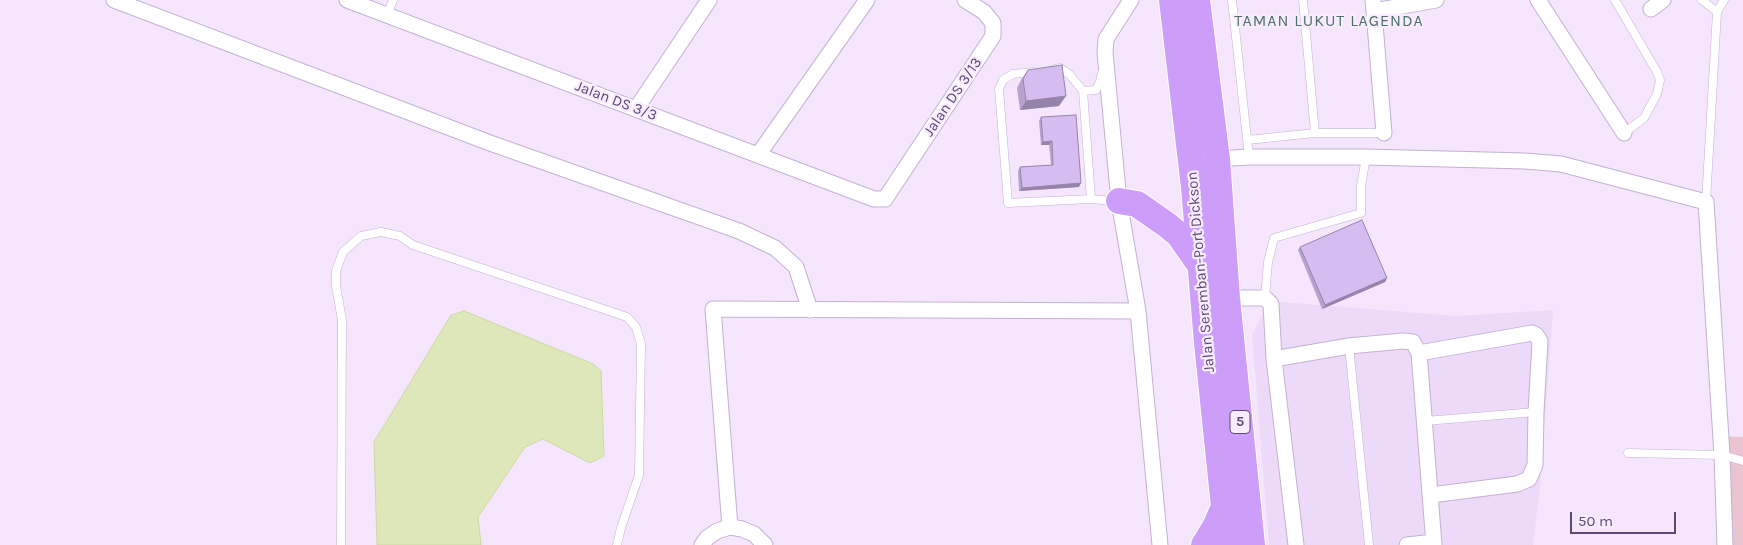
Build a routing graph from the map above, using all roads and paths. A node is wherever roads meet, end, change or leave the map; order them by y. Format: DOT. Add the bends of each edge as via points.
graph roads {
  1 [pos="114,0"];
  2 [pos="347,0"];
  3 [pos="393,0"];
  4 [pos="867,0"];
  5 [pos="965,0"];
  6 [pos="1131,0"];
  7 [pos="1172,0"];
  8 [pos="1198,0"];
  9 [pos="1232,0"];
  10 [pos="1303,0"];
  11 [pos="1436,0"];
  12 [pos="1538,0"];
  13 [pos="1615,0"];
  14 [pos="1702,0"];
  15 [pos="1724,0"];
  16 [pos="705,1"];
  17 [pos="1374,5"];
  18 [pos="1717,12"];
  19 [pos="387,15"];
  20 [pos="1105,53"];
  21 [pos="1050,70"];
  22 [pos="1041,71"];
  23 [pos="1083,92"];
  24 [pos="636,109"];
  25 [pos="1316,133"];
  26 [pos="1384,133"];
  27 [pos="1624,133"];
  28 [pos="1247,140"];
  29 [pos="1190,146"];
  30 [pos="758,155"];
  31 [pos="1249,157"];
  32 [pos="1366,157"];
  33 [pos="1217,159"];
  34 [pos="1194,187"];
  35 [pos="885,199"];
  36 [pos="1091,199"];
  37 [pos="1119,201"];
  38 [pos="1706,202"];
  39 [pos="1202,268"];
  40 [pos="1227,298"];
  41 [pos="1265,298"];
  42 [pos="810,310"];
  43 [pos="1138,311"];
  44 [pos="1349,346"];
  45 [pos="1419,353"];
  46 [pos="1274,358"];
  47 [pos="1536,412"];
  48 [pos="1424,421"];
  49 [pos="1628,453"];
  50 [pos="1722,455"];
  51 [pos="1743,461"];
  52 [pos="1431,495"];
  53 [pos="730,528"];
  54 [pos="1223,544"];
  55 [pos="1434,544"];
  56 [pos="341,545"];
  57 [pos="617,545"];
  58 [pos="702,545"];
  59 [pos="765,545"];
  60 [pos="1160,545"];
  61 [pos="1252,545"];
  62 [pos="1296,545"];
  63 [pos="1369,545"];
  64 [pos="1407,545"];
  65 [pos="1725,545"];
  1 -- 42 [label="street" via="775,248 796,267"];
  2 -- 19 [label="street, Jalan DS 3/3"];
  3 -- 19 [label="lane"];
  4 -- 30 [label="street"];
  5 -- 35 [label="street, Jalan DS 3/13" via="984,12 993,23 993,36"];
  6 -- 20 [label="street" via="1106,39"];
  7 -- 29 [label="highway, Jalan Seremban-Port Dickson / 5"];
  8 -- 33 [label="highway, Jalan Seremban-Port Dickson / 5"];
  9 -- 28 [label="lane"];
  10 -- 25 [label="lane"];
  11 -- 17 [label="street"];
  12 -- 27 [label="street"];
  13 -- 27 [label="lane" via="1660,80 1658,94 1644,118"];
  14 -- 18 [label="lane"];
  15 -- 18 [label="lane"];
  16 -- 24 [label="street"];
  17 -- 26 [label="street"];
  18 -- 38 [label="lane"];
  19 -- 24 [label="street, Jalan DS 3/3"];
  20 -- 23 [label="lane" via="1096,90"];
  20 -- 37 [label="street"];
  21 -- 23 [label="lane" via="1060,68"];
  22 -- 36 [label="lane" via="1013,74 1003,80 999,89 1008,203"];
  23 -- 36 [label="lane"];
  24 -- 30 [label="street, Jalan DS 3/3"];
  25 -- 26 [label="lane"];
  25 -- 28 [label="lane"];
  28 -- 31 [label="lane"];
  29 -- 33 [label="highway" via="1200,155"];
  29 -- 34 [label="highway, Jalan Seremban-Port Dickson / 5"];
  30 -- 35 [label="street, Jalan DS 3/3" via="874,198"];
  31 -- 32 [label="street"];
  31 -- 33 [label="street"];
  32 -- 38 [label="street" via="1561,164"];
  32 -- 41 [label="lane" via="1361,213 1274,238"];
  33 -- 34 [label="highway"];
  33 -- 40 [label="highway, Jalan Seremban-Port Dickson / 5"];
  34 -- 39 [label="highway, Jalan Seremban-Port Dickson / 5"];
  36 -- 37 [label="lane"];
  37 -- 39 [label="highway" via="1137,204 1167,225 1179,235"];
  37 -- 43 [label="street"];
  38 -- 50 [label="street"];
  39 -- 54 [label="highway, Jalan Seremban-Port Dickson / 5" via="1224,507 1215,527"];
  40 -- 41 [label="street"];
  40 -- 61 [label="highway, Jalan Seremban-Port Dickson / 5"];
  41 -- 46 [label="street" via="1271,304"];
  42 -- 43 [label="street"];
  42 -- 53 [label="street" via="713,309"];
  43 -- 60 [label="street"];
  44 -- 45 [label="street" via="1403,341 1413,342"];
  44 -- 46 [label="street"];
  44 -- 63 [label="lane"];
  45 -- 47 [label="street" via="1532,333 1536,335 1540,341"];
  45 -- 48 [label="street"];
  46 -- 62 [label="street"];
  47 -- 48 [label="lane"];
  47 -- 52 [label="street" via="1535,465 1529,479 1517,484"];
  48 -- 52 [label="street"];
  49 -- 50 [label="lane"];
  50 -- 51 [label="lane"];
  50 -- 65 [label="street"];
  52 -- 55 [label="street"];
  53 -- 58 [label="street" via="717,531"];
  53 -- 59 [label="street" via="754,534"];
  55 -- 64 [label="street"];
  56 -- 57 [label="lane" via="342,320 336,271 343,252 361,236 381,232 627,317 636,326 641,344 639,475"];
}
